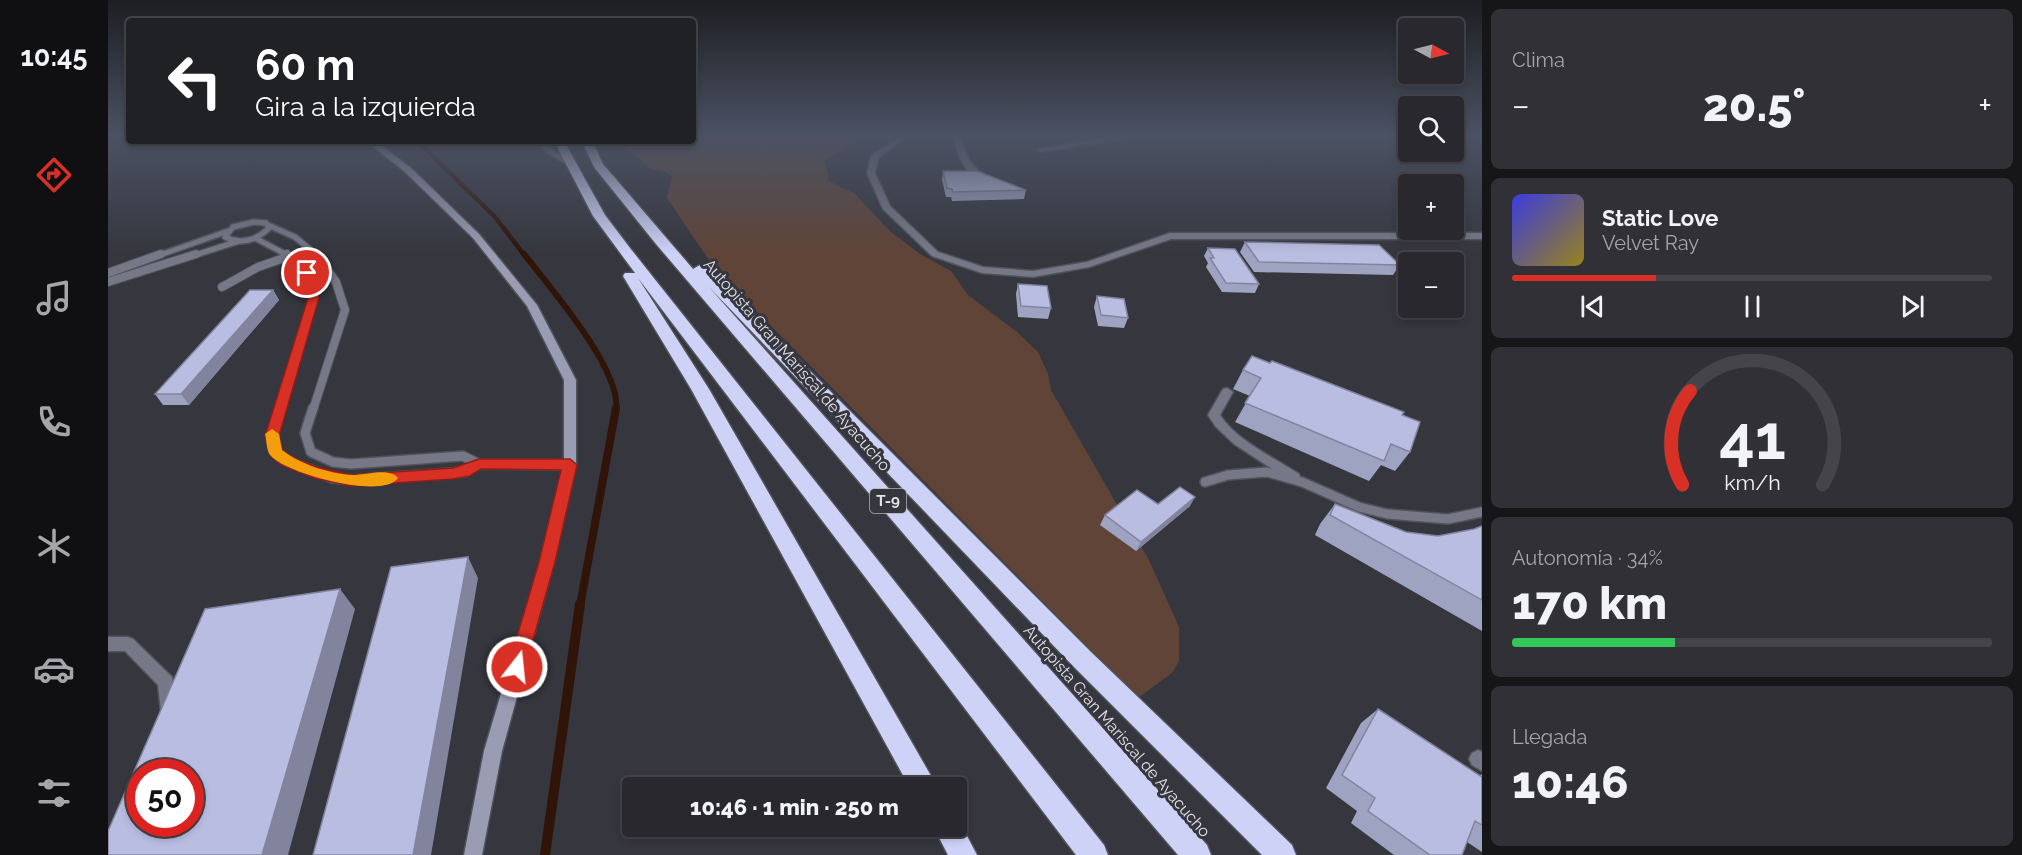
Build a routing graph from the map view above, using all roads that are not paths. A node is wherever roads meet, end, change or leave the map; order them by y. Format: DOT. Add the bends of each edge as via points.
graph roads {
  1 [pos="412,174"];
  2 [pos="576,174"];
  3 [pos="605,174"];
  4 [pos="871,174"];
  5 [pos="978,174"];
  6 [pos="991,182"];
  7 [pos="635,209"];
  8 [pos="599,216"];
  9 [pos="268,225"];
  10 [pos="228,231"];
  11 [pos="1482,236"];
  12 [pos="255,238"];
  13 [pos="239,241"];
  14 [pos="290,256"];
  15 [pos="108,273"];
  16 [pos="108,282"];
  17 [pos="222,286"];
  18 [pos="1227,392"];
  19 [pos="479,464"];
  20 [pos="570,465"];
  21 [pos="1294,477"];
  22 [pos="1205,482"];
  23 [pos="1482,512"];
  24 [pos="108,644"];
  25 [pos="171,729"];
  26 [pos="919,777"];
  27 [pos="953,837"];
  28 [pos="472,855"];
  29 [pos="963,855"];
  30 [pos="1094,855"];
  31 [pos="1197,855"];
  32 [pos="1282,855"];
  1 -- 20 [label="main road" via="476,236 532,305 570,380"];
  2 -- 8 [label="highway"];
  3 -- 7 [label="highway, Autopista Gran Mariscal de Ayacucho / T-9"];
  4 -- 11 [label="street" via="886,207 936,254 982,270 1033,274 1078,266 1170,236"];
  5 -- 6 [label="street"];
  7 -- 31 [label="highway, Autopista Gran Mariscal de Ayacucho / T-9"];
  7 -- 32 [label="highway" via="730,298 1082,658"];
  8 -- 26 [label="highway" via="599,232 649,304 700,389"];
  8 -- 30 [label="highway"];
  9 -- 10 [label="lane" via="254,222"];
  9 -- 12 [label="lane"];
  9 -- 19 [label="lane" via="289,233 313,251 330,272 344,302 345,310 305,433 311,452 333,462 351,464 463,456"];
  10 -- 13 [label="lane" via="225,237"];
  10 -- 15 [label="lane"];
  12 -- 13 [label="lane"];
  12 -- 14 [label="lane"];
  13 -- 16 [label="lane"];
  14 -- 17 [label="lane"];
  14 -- 19 [label="lane" via="312,282 314,298 272,436 276,452 314,472 351,480 465,472"];
  18 -- 21 [label="street" via="1214,415 1218,423"];
  19 -- 20 [label="lane"];
  20 -- 28 [label="main road" via="547,562 493,751"];
  21 -- 22 [label="lane" via="1251,472"];
  21 -- 23 [label="lane" via="1360,507 1400,516 1441,519"];
  24 -- 25 [label="street" via="128,644 166,682"];
  27 -- 29 [label="highway"];
}
